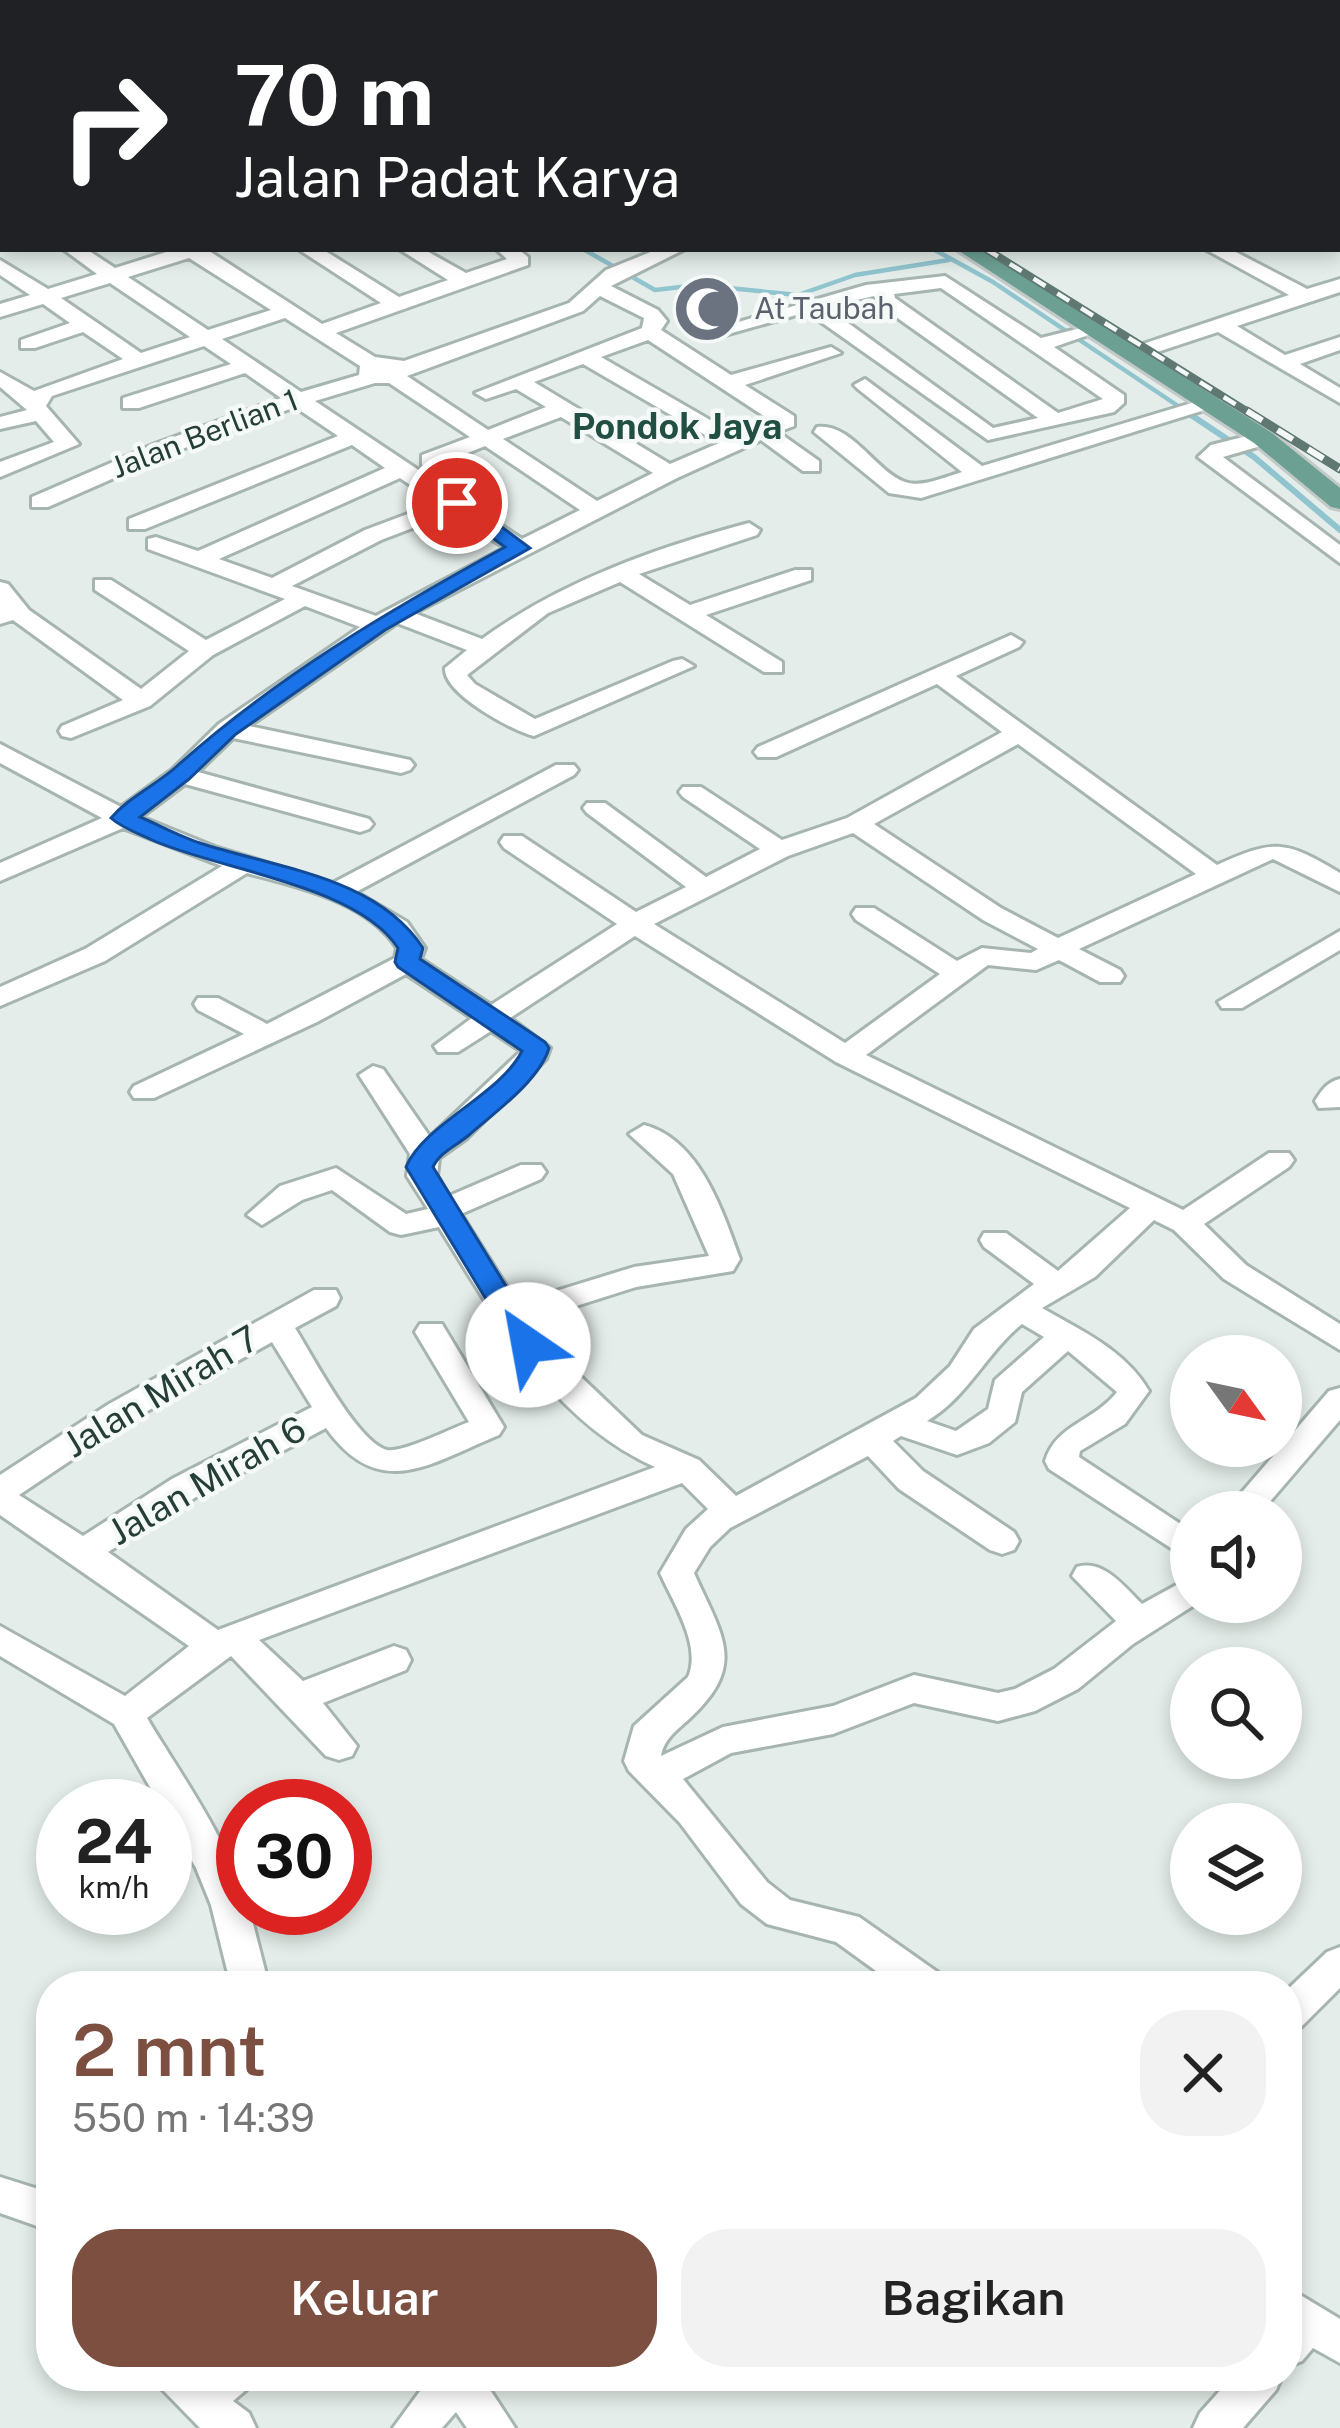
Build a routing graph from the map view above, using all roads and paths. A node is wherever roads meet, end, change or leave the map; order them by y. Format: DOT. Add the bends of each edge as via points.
graph roads {
  1 [pos="78,252"];
  2 [pos="186,252"];
  3 [pos="195,252"];
  4 [pos="313,252"];
  5 [pos="415,252"];
  6 [pos="510,252"];
  7 [pos="669,252"];
  8 [pos="972,252"];
  9 [pos="1221,252"];
  10 [pos="0,266"];
  11 [pos="112,275"];
  12 [pos="465,281"];
  13 [pos="608,282"];
  14 [pos="1340,285"];
  15 [pos="884,293"];
  16 [pos="44,297"];
  17 [pos="1309,298"];
  18 [pos="398,305"];
  19 [pos="810,305"];
  20 [pos="0,311"];
  21 [pos="284,312"];
  22 [pos="86,324"];
  23 [pos="1219,324"];
  24 [pos="721,330"];
  25 [pos="1083,330"];
  26 [pos="318,332"];
  27 [pos="650,332"];
  28 [pos="202,338"];
  29 [pos="1045,342"];
  30 [pos="1340,343"];
  31 [pos="28,344"];
  32 [pos="831,353"];
  33 [pos="1132,354"];
  34 [pos="586,357"];
  35 [pos="137,359"];
  36 [pos="1283,362"];
  37 [pos="246,367"];
  38 [pos="387,370"];
  39 [pos="99,372"];
  40 [pos="0,378"];
  41 [pos="519,382"];
  42 [pos="731,382"];
  43 [pos="865,385"];
  44 [pos="486,393"];
  45 [pos="1340,397"];
  46 [pos="292,398"];
  47 [pos="1205,406"];
  48 [pos="37,407"];
  49 [pos="564,408"];
  50 [pos="1054,421"];
  51 [pos="152,422"];
  52 [pos="0,423"];
  53 [pos="764,432"];
  54 [pos="825,432"];
  55 [pos="354,437"];
  56 [pos="488,437"];
  57 [pos="1253,441"];
  58 [pos="736,444"];
  59 [pos="430,460"];
  60 [pos="811,466"];
  61 [pos="403,468"];
  62 [pos="0,470"];
  63 [pos="669,473"];
  64 [pos="978,474"];
  65 [pos="1340,501"];
  66 [pos="40,502"];
  67 [pos="457,503"];
  68 [pos="597,511"];
  69 [pos="137,524"];
  70 [pos="749,530"];
  71 [pos="156,544"];
  72 [pos="520,548"];
  73 [pos="1340,556"];
  74 [pos="199,559"];
  75 [pos="621,573"];
  76 [pos="803,575"];
  77 [pos="103,585"];
  78 [pos="272,587"];
  79 [pos="0,589"];
  80 [pos="302,599"];
  81 [pos="684,615"];
  82 [pos="10,616"];
  83 [pos="386,620"];
  84 [pos="1011,642"];
  85 [pos="484,648"];
  86 [pos="205,650"];
  87 [pos="682,665"];
  88 [pos="772,667"];
  89 [pos="937,673"];
  90 [pos="141,701"];
  91 [pos="228,729"];
  92 [pos="71,731"];
  93 [pos="1016,735"];
  94 [pos="0,752"];
  95 [pos="767,752"];
  96 [pos="401,765"];
  97 [pos="565,770"];
  98 [pos="181,775"];
  99 [pos="692,792"];
  100 [pos="596,808"];
  101 [pos="123,818"];
  102 [pos="856,823"];
  103 [pos="360,824"];
  104 [pos="513,842"];
  105 [pos="779,850"];
  106 [pos="242,865"];
  107 [pos="0,873"];
  108 [pos="1215,876"];
  109 [pos="1340,884"];
  110 [pos="702,887"];
  111 [pos="338,891"];
  112 [pos="865,914"];
  113 [pos="638,922"];
  114 [pos="1340,939"];
  115 [pos="1057,947"];
  116 [pos="407,962"];
  117 [pos="955,973"];
  118 [pos="1110,976"];
  119 [pos="0,997"];
  120 [pos="1232,1001"];
  121 [pos="208,1004"];
  122 [pos="493,1016"];
  123 [pos="263,1033"];
  124 [pos="448,1046"];
  125 [pos="846,1056"];
  126 [pos="373,1075"];
  127 [pos="144,1093"];
  128 [pos="644,1134"];
  129 [pos="425,1154"];
  130 [pos="1279,1160"];
  131 [pos="531,1172"];
  132 [pos="1153,1204"];
  133 [pos="446,1213"];
  134 [pos="262,1216"];
  135 [pos="1185,1223"];
  136 [pos="995,1240"];
  137 [pos="1058,1286"];
  138 [pos="325,1298"];
  139 [pos="1019,1308"];
  140 [pos="508,1317"];
  141 [pos="276,1323"];
  142 [pos="1336,1328"];
  143 [pos="431,1332"];
  144 [pos="1064,1337"];
  145 [pos="1340,1400"];
  146 [pos="331,1411"];
  147 [pos="885,1431"];
  148 [pos="687,1468"];
  149 [pos="1260,1491"];
  150 [pos="0,1495"];
  151 [pos="732,1513"];
  152 [pos="1170,1534"];
  153 [pos="1002,1541"];
  154 [pos="83,1552"];
  155 [pos="1089,1576"];
  156 [pos="1170,1604"];
  157 [pos="1141,1623"];
  158 [pos="0,1639"];
  159 [pos="225,1642"];
  160 [pos="394,1660"];
  161 [pos="298,1698"];
  162 [pos="127,1714"];
  163 [pos="339,1746"];
  164 [pos="655,1779"];
  165 [pos="1340,1963"];
  166 [pos="246,1971"];
  167 [pos="905,1971"];
  168 [pos="1302,2000"];
  169 [pos="0,2195"];
  170 [pos="36,2205"];
  171 [pos="208,2391"];
  172 [pos="445,2391"];
  173 [pos="466,2391"];
  174 [pos="1247,2391"];
  175 [pos="234,2428"];
  176 [pos="415,2428"];
  177 [pos="494,2428"];
  178 [pos="1214,2428"];
  1 -- 11 [label="street"];
  2 -- 11 [label="street"];
  3 -- 21 [label="street"];
  4 -- 18 [label="street"];
  5 -- 12 [label="street"];
  6 -- 12 [label="street" via="521,261"];
  7 -- 13 [label="street, Jalan Berlian 1"];
  8 -- 25 [label="main road"];
  9 -- 17 [label="street"];
  10 -- 16 [label="street"];
  11 -- 16 [label="street"];
  11 -- 28 [label="street"];
  12 -- 18 [label="street"];
  13 -- 27 [label="street" via="657,321"];
  13 -- 38 [label="street, Jalan Berlian 1" via="576,307"];
  14 -- 17 [label="street"];
  15 -- 19 [label="street"];
  15 -- 29 [label="street" via="946,282"];
  15 -- 50 [label="street"];
  16 -- 20 [label="street"];
  16 -- 22 [label="street"];
  17 -- 23 [label="street"];
  18 -- 26 [label="street"];
  19 -- 24 [label="street"];
  19 -- 50 [label="street" via="981,431"];
  21 -- 26 [label="street"];
  21 -- 28 [label="street"];
  22 -- 31 [label="street"];
  22 -- 35 [label="street"];
  23 -- 33 [label="street"];
  23 -- 36 [label="street"];
  25 -- 29 [label="street"];
  25 -- 33 [label="main road"];
  26 -- 38 [label="street"];
  27 -- 34 [label="street"];
  27 -- 42 [label="street"];
  28 -- 35 [label="street"];
  28 -- 37 [label="street"];
  29 -- 50 [label="street" via="1117,399"];
  30 -- 36 [label="street"];
  32 -- 42 [label="street"];
  33 -- 47 [label="main road"];
  34 -- 41 [label="street"];
  34 -- 58 [label="street"];
  35 -- 39 [label="street"];
  36 -- 45 [label="street"];
  37 -- 46 [label="street"];
  37 -- 51 [label="street"];
  38 -- 46 [label="street, Jalan Berlian 1"];
  38 -- 56 [label="street"];
  39 -- 48 [label="street" via="53,388"];
  39 -- 51 [label="street"];
  40 -- 48 [label="street"];
  41 -- 44 [label="street"];
  41 -- 49 [label="street"];
  42 -- 53 [label="street" via="785,416"];
  43 -- 64 [label="street"];
  46 -- 51 [label="street, Jalan Berlian 1"];
  46 -- 55 [label="street"];
  47 -- 57 [label="main road"];
  47 -- 64 [label="street"];
  48 -- 52 [label="street"];
  48 -- 62 [label="street" via="68,444"];
  49 -- 56 [label="street"];
  49 -- 63 [label="street"];
  51 -- 66 [label="street, Jalan Berlian 1"];
  53 -- 58 [label="street"];
  53 -- 60 [label="street"];
  54 -- 64 [label="street" via="907,491"];
  55 -- 61 [label="street"];
  55 -- 69 [label="street"];
  56 -- 59 [label="street"];
  56 -- 68 [label="street"];
  57 -- 65 [label="main road"];
  57 -- 73 [label="street" via="1219,450 1212,461"];
  58 -- 63 [label="street"];
  61 -- 67 [label="street"];
  61 -- 74 [label="street"];
  63 -- 68 [label="street"];
  67 -- 72 [label="street"];
  67 -- 78 [label="street"];
  68 -- 72 [label="street"];
  70 -- 75 [label="street"];
  71 -- 74 [label="street"];
  72 -- 83 [label="street"];
  74 -- 78 [label="street"];
  75 -- 81 [label="street"];
  75 -- 85 [label="street" via="569,592"];
  76 -- 81 [label="street"];
  77 -- 86 [label="street"];
  78 -- 80 [label="street"];
  79 -- 82 [label="street" via="18,609"];
  80 -- 83 [label="street"];
  80 -- 86 [label="street"];
  81 -- 88 [label="street"];
  82 -- 90 [label="street"];
  83 -- 85 [label="street"];
  83 -- 91 [label="street"];
  84 -- 89 [label="street"];
  85 -- 87 [label="street" via="457,668 456,679 534,729"];
  86 -- 90 [label="street"];
  89 -- 93 [label="street"];
  89 -- 95 [label="street"];
  90 -- 92 [label="street"];
  91 -- 96 [label="street"];
  91 -- 98 [label="street"];
  93 -- 102 [label="street"];
  93 -- 108 [label="street"];
  94 -- 101 [label="street"];
  97 -- 111 [label="street"];
  98 -- 101 [label="street"];
  98 -- 103 [label="street"];
  99 -- 105 [label="street"];
  100 -- 110 [label="street"];
  101 -- 106 [label="street"];
  101 -- 107 [label="street"];
  102 -- 105 [label="street"];
  102 -- 115 [label="street" via="992,914"];
  104 -- 113 [label="street"];
  105 -- 110 [label="street"];
  106 -- 111 [label="street"];
  106 -- 119 [label="street" via="95,955"];
  108 -- 109 [label="street" via="1279,851"];
  108 -- 115 [label="street"];
  110 -- 113 [label="street"];
  111 -- 116 [label="street" via="399,930 411,948"];
  112 -- 117 [label="street"];
  113 -- 122 [label="street"];
  113 -- 125 [label="street"];
  114 -- 120 [label="street"];
  115 -- 117 [label="street" via="1027,965 982,956"];
  115 -- 118 [label="street"];
  116 -- 122 [label="street"];
  116 -- 123 [label="street"];
  117 -- 125 [label="street"];
  121 -- 123 [label="street"];
  122 -- 124 [label="street"];
  122 -- 129 [label="street" via="536,1048 532,1060"];
  123 -- 127 [label="street"];
  125 -- 132 [label="street"];
  126 -- 129 [label="street"];
  128 -- 140 [label="street" via="686,1172 722,1264 634,1277"];
  129 -- 133 [label="street" via="422,1176"];
  130 -- 135 [label="street"];
  131 -- 133 [label="street"];
  132 -- 135 [label="street"];
  132 -- 137 [label="street"];
  133 -- 134 [label="street" via="401,1226 336,1178 291,1193"];
  133 -- 140 [label="street"];
  135 -- 142 [label="street" via="1235,1272"];
  136 -- 137 [label="street"];
  137 -- 139 [label="street"];
  138 -- 141 [label="street, Jalan Mirah 7"];
  139 -- 144 [label="street"];
  139 -- 147 [label="street" via="985,1337 962,1374"];
  140 -- 148 [label="street" via="631,1443"];
  141 -- 146 [label="street"];
  141 -- 150 [label="street, Jalan Mirah 7" via="120,1412"];
  143 -- 146 [label="street, Jalan Mirah 6" via="456,1378 496,1424 384,1463 360,1449"];
  144 -- 147 [label="street" via="1006,1388 1004,1414 978,1435 957,1443"];
  144 -- 152 [label="street" via="1133,1391 1102,1424 1066,1444 1061,1461"];
  145 -- 149 [label="street"];
  146 -- 154 [label="street, Jalan Mirah 6"];
  147 -- 151 [label="street"];
  147 -- 153 [label="street" via="911,1480"];
  148 -- 151 [label="street"];
  148 -- 159 [label="street"];
  150 -- 154 [label="street, Jalan Mirah 6"];
  151 -- 164 [label="street" via="698,1538 677,1574 710,1668 703,1686 646,1736 642,1761"];
  154 -- 159 [label="street"];
  155 -- 157 [label="street"];
  156 -- 157 [label="street"];
  157 -- 164 [label="street" via="1023,1701 998,1707 899,1691 832,1720 718,1739"];
  158 -- 162 [label="street"];
  159 -- 161 [label="street"];
  159 -- 162 [label="street"];
  160 -- 161 [label="street"];
  161 -- 163 [label="street"];
  162 -- 166 [label="street" via="213,1864"];
  164 -- 167 [label="street" via="779,1913 846,1928"];
  165 -- 168 [label="street"];
  169 -- 170 [label="street"];
  171 -- 175 [label="street"];
  172 -- 176 [label="street"];
  173 -- 177 [label="street"];
  174 -- 178 [label="street"];
}
